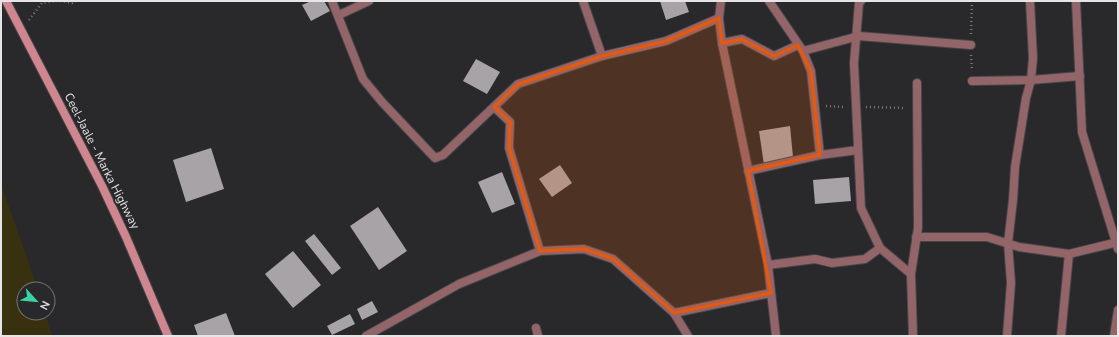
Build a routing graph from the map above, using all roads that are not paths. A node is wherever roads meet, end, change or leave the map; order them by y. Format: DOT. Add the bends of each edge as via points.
graph roads {
  1 [pos="6,1"];
  2 [pos="332,1"];
  3 [pos="369,1"];
  4 [pos="583,1"];
  5 [pos="721,1"];
  6 [pos="769,1"];
  7 [pos="862,1"];
  8 [pos="1030,1"];
  9 [pos="1076,1"];
  10 [pos="339,15"];
  11 [pos="719,18"];
  12 [pos="858,36"];
  13 [pos="722,43"];
  14 [pos="971,45"];
  15 [pos="801,48"];
  16 [pos="602,56"];
  17 [pos="1080,76"];
  18 [pos="1031,80"];
  19 [pos="972,81"];
  20 [pos="917,83"];
  21 [pos="494,107"];
  22 [pos="858,150"];
  23 [pos="820,155"];
  24 [pos="748,171"];
  25 [pos="916,237"];
  26 [pos="1008,244"];
  27 [pos="1118,244"];
  28 [pos="880,248"];
  29 [pos="540,251"];
  30 [pos="1069,254"];
  31 [pos="768,265"];
  32 [pos="911,274"];
  33 [pos="771,293"];
  34 [pos="1118,310"];
  35 [pos="674,313"];
  36 [pos="168,336"];
  37 [pos="366,336"];
  38 [pos="688,336"];
  39 [pos="776,336"];
  40 [pos="913,336"];
  41 [pos="1007,336"];
  42 [pos="1061,336"];
  43 [pos="1114,336"];
  1 -- 36 [label="street, Ceel-Jaale - Marka Highway" via="116,215"];
  2 -- 10 [label="street"];
  3 -- 10 [label="street"];
  4 -- 16 [label="street"];
  5 -- 11 [label="street"];
  6 -- 15 [label="street"];
  7 -- 12 [label="street" via="859,3"];
  8 -- 18 [label="street" via="1033,58"];
  9 -- 17 [label="street"];
  10 -- 21 [label="street" via="363,78 435,158 443,155"];
  11 -- 13 [label="street"];
  11 -- 16 [label="street" via="666,41"];
  12 -- 14 [label="street"];
  12 -- 15 [label="street"];
  12 -- 22 [label="street" via="854,63"];
  13 -- 15 [label="street" via="742,39 774,56"];
  13 -- 24 [label="street"];
  15 -- 23 [label="street" via="811,71"];
  16 -- 21 [label="street" via="518,84"];
  17 -- 18 [label="street"];
  17 -- 27 [label="street" via="1082,132"];
  18 -- 19 [label="street"];
  18 -- 26 [label="street" via="1015,167"];
  20 -- 25 [label="street"];
  21 -- 29 [label="street" via="510,122 509,148"];
  22 -- 23 [label="street"];
  22 -- 28 [label="street" via="861,208"];
  23 -- 24 [label="street"];
  24 -- 31 [label="street"];
  25 -- 26 [label="street" via="987,237"];
  25 -- 32 [label="street"];
  26 -- 30 [label="street" via="1020,248"];
  26 -- 41 [label="street" via="1011,283"];
  27 -- 30 [label="street"];
  28 -- 31 [label="street" via="865,259 832,262 815,259"];
  28 -- 32 [label="street"];
  29 -- 35 [label="street" via="584,249 613,259"];
  29 -- 37 [label="street" via="459,284"];
  30 -- 42 [label="street"];
  31 -- 33 [label="street"];
  32 -- 40 [label="street"];
  33 -- 35 [label="street"];
  33 -- 39 [label="street"];
  34 -- 43 [label="street"];
  35 -- 38 [label="street"];
}
